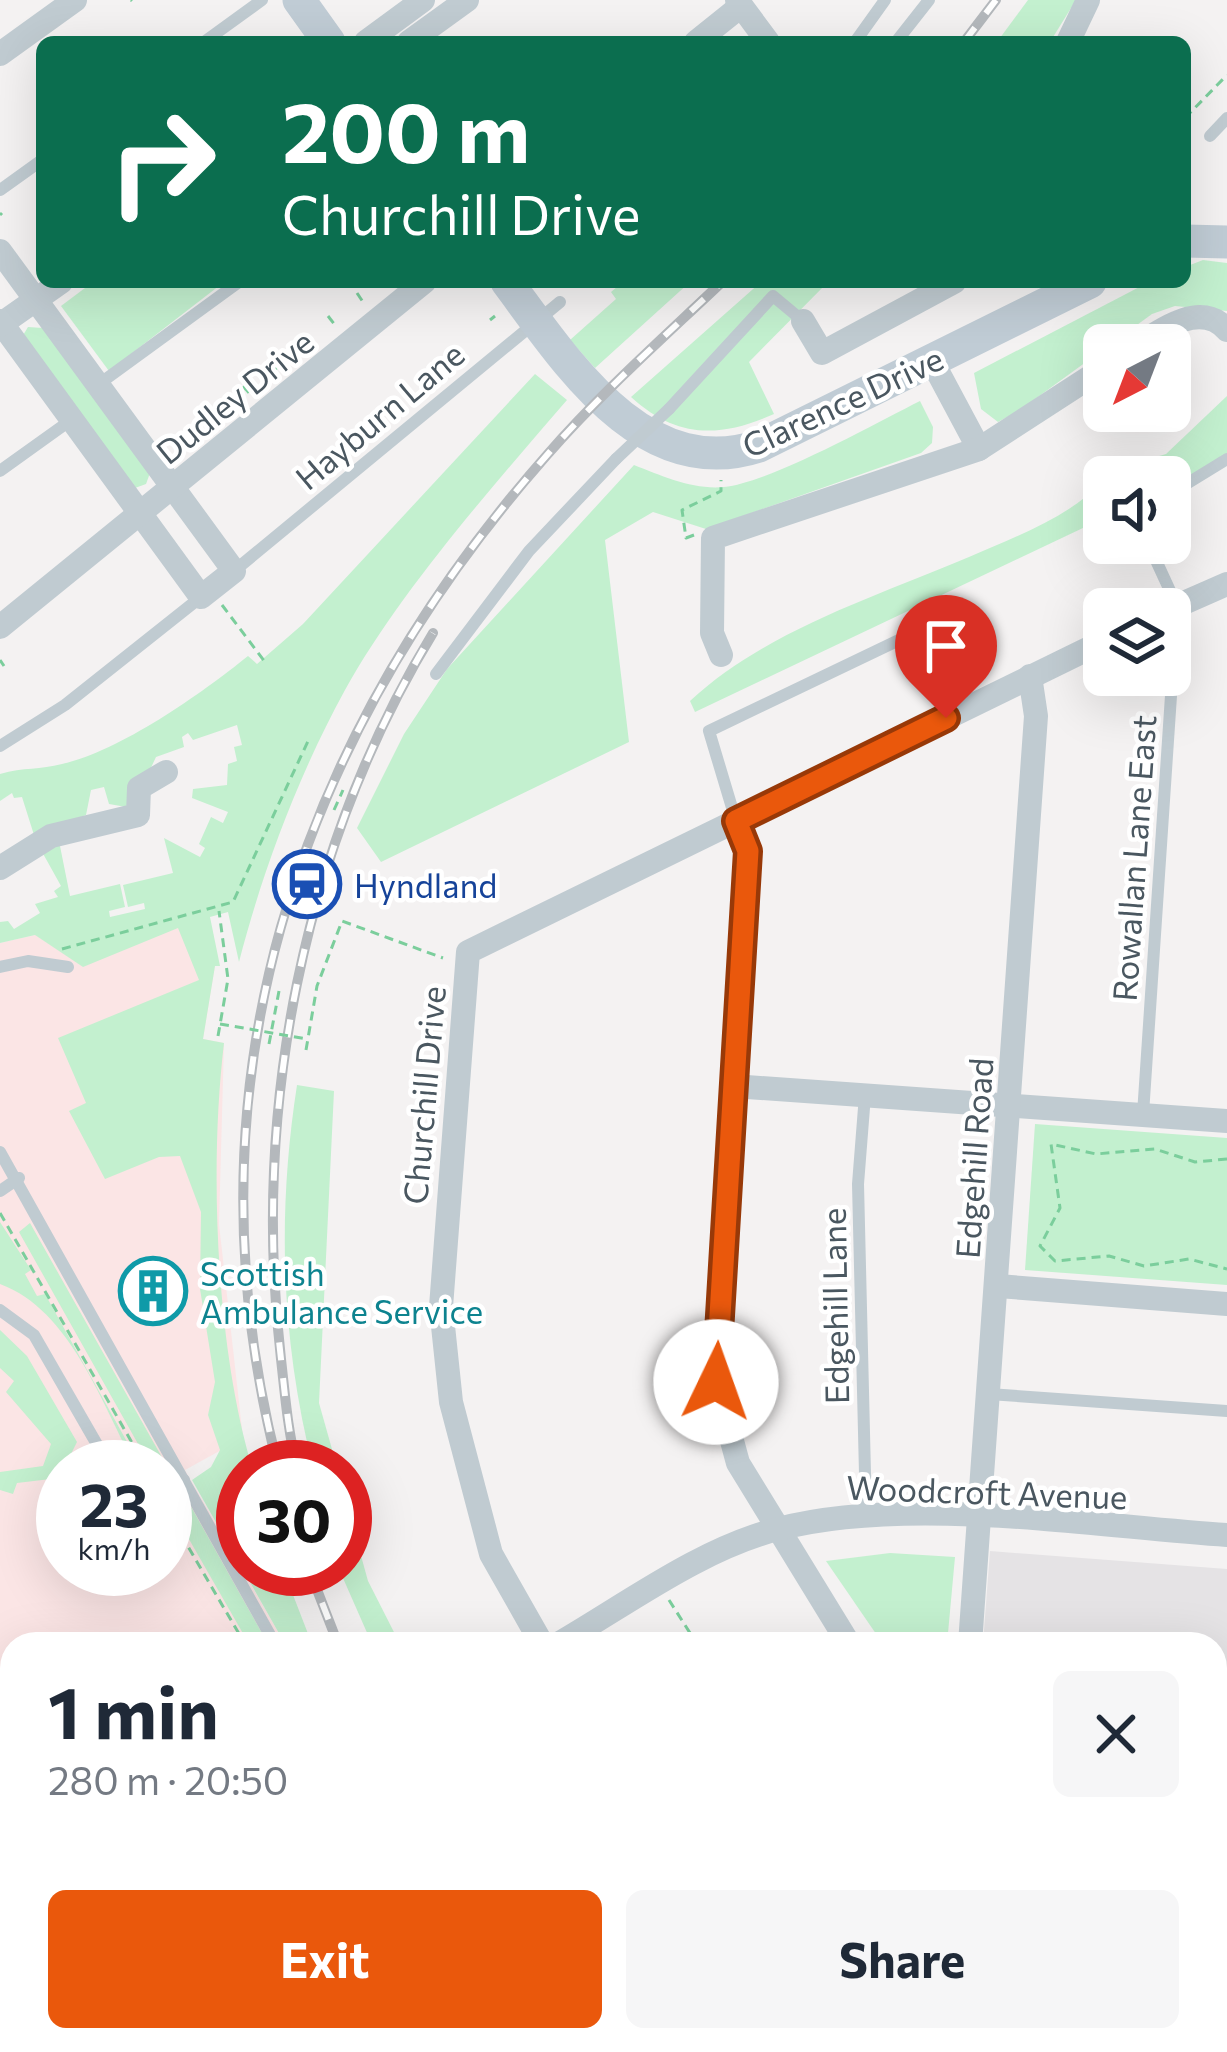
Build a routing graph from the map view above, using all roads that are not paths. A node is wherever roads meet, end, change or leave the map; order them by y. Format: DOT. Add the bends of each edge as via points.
graph roads {
  1 [pos="75,0"];
  2 [pos="262,0"];
  3 [pos="299,0"];
  4 [pos="423,0"];
  5 [pos="467,0"];
  6 [pos="885,0"];
  7 [pos="929,0"];
  8 [pos="1088,0"];
  9 [pos="739,3"];
  10 [pos="212,36"];
  11 [pos="325,36"];
  12 [pos="374,36"];
  13 [pos="418,36"];
  14 [pos="703,36"];
  15 [pos="754,36"];
  16 [pos="859,36"];
  17 [pos="901,36"];
  18 [pos="1071,36"];
  19 [pos="0,54"];
  20 [pos="1227,118"];
  21 [pos="1210,136"];
  22 [pos="36,164"];
  23 [pos="0,190"];
  24 [pos="1191,241"];
  25 [pos="1227,242"];
  26 [pos="0,251"];
  27 [pos="53,288"];
  28 [pos="231,288"];
  29 [pos="417,288"];
  30 [pos="515,288"];
  31 [pos="943,288"];
  32 [pos="1078,288"];
  33 [pos="36,300"];
  34 [pos="548,311"];
  35 [pos="803,321"];
  36 [pos="0,323"];
  37 [pos="1169,324"];
  38 [pos="1227,330"];
  39 [pos="932,361"];
  40 [pos="1083,382"];
  41 [pos="98,385"];
  42 [pos="456,386"];
  43 [pos="469,401"];
  44 [pos="71,420"];
  45 [pos="980,449"];
  46 [pos="1227,459"];
  47 [pos="0,472"];
  48 [pos="1191,481"];
  49 [pos="172,489"];
  50 [pos="140,514"];
  51 [pos="234,571"];
  52 [pos="1227,584"];
  53 [pos="205,593"];
  54 [pos="1191,600"];
  55 [pos="945,618"];
  56 [pos="0,627"];
  57 [pos="1083,651"];
  58 [pos="721,655"];
  59 [pos="436,674"];
  60 [pos="1030,676"];
  61 [pos="1168,696"];
  62 [pos="0,746"];
  63 [pos="166,772"];
  64 [pos="736,821"];
  65 [pos="0,868"];
  66 [pos="0,967"];
  67 [pos="68,968"];
  68 [pos="733,1086"];
  69 [pos="865,1095"];
  70 [pos="1009,1106"];
  71 [pos="1142,1114"];
  72 [pos="1227,1121"];
  73 [pos="0,1152"];
  74 [pos="19,1178"];
  75 [pos="0,1191"];
  76 [pos="998,1286"];
  77 [pos="1227,1304"];
  78 [pos="0,1310"];
  79 [pos="989,1394"];
  80 [pos="1227,1412"];
  81 [pos="94,1440"];
  82 [pos="162,1440"];
  83 [pos="192,1495"];
  84 [pos="866,1516"];
  85 [pos="980,1518"];
  86 [pos="774,1530"];
  87 [pos="1227,1535"];
  88 [pos="267,1632"];
  89 [pos="535,1632"];
  90 [pos="579,1632"];
  91 [pos="841,1632"];
  92 [pos="971,1632"];
  1 -- 19 [label="street"];
  2 -- 10 [label="lane"];
  3 -- 11 [label="street"];
  4 -- 12 [label="street"];
  5 -- 13 [label="street"];
  6 -- 16 [label="lane"];
  7 -- 17 [label="lane"];
  8 -- 18 [label="street"];
  9 -- 14 [label="street"];
  9 -- 15 [label="street"];
  20 -- 21 [label="lane"];
  22 -- 23 [label="lane"];
  24 -- 25 [label="street"];
  26 -- 33 [label="street"];
  27 -- 33 [label="street"];
  28 -- 41 [label="lane"];
  29 -- 49 [label="street, Dudley Drive"];
  30 -- 34 [label="street, Clarence Drive"];
  31 -- 35 [label="street" via="822,352"];
  32 -- 39 [label="street, Clarence Drive"];
  33 -- 36 [label="street"];
  33 -- 41 [label="street"];
  34 -- 39 [label="street, Clarence Drive" via="575,370 637,427 671,446 720,454 759,446"];
  34 -- 42 [label="lane, Hayburn Lane"];
  35 -- 59 [label="lane, bridge" via="773,296 529,551"];
  36 -- 44 [label="street"];
  37 -- 38 [label="street" via="1203,317"];
  39 -- 45 [label="street"];
  40 -- 45 [label="street"];
  41 -- 49 [label="street"];
  42 -- 43 [label="lane"];
  42 -- 51 [label="lane, Hayburn Lane"];
  44 -- 47 [label="lane"];
  44 -- 50 [label="street"];
  45 -- 58 [label="street" via="713,538 712,633"];
  46 -- 48 [label="lane"];
  49 -- 50 [label="street, Dudley Drive"];
  49 -- 51 [label="street"];
  50 -- 53 [label="street"];
  50 -- 56 [label="street, Dudley Drive"];
  51 -- 53 [label="street"];
  52 -- 54 [label="street"];
  53 -- 62 [label="lane" via="65,705"];
  55 -- 64 [label="lane" via="709,730"];
  57 -- 60 [label="street, Churchill Drive"];
  60 -- 64 [label="street, Churchill Drive"];
  60 -- 70 [label="street, Edgehill Road" via="1036,716"];
  61 -- 71 [label="lane, Rowallan Lane East"];
  63 -- 65 [label="street" via="139,788 138,814 51,836"];
  64 -- 68 [label="street" via="748,851"];
  64 -- 89 [label="street, Churchill Drive" via="468,952 443,1331 451,1402 491,1553"];
  66 -- 67 [label="lane"];
  68 -- 69 [label="street"];
  68 -- 86 [label="street" via="716,1382 738,1463"];
  69 -- 70 [label="street"];
  69 -- 84 [label="lane, Edgehill Lane" via="858,1184"];
  70 -- 71 [label="street"];
  70 -- 76 [label="street, Edgehill Road"];
  71 -- 72 [label="street"];
  73 -- 74 [label="lane"];
  74 -- 75 [label="lane"];
  74 -- 82 [label="lane"];
  76 -- 77 [label="street"];
  76 -- 79 [label="street, Edgehill Road"];
  78 -- 81 [label="lane" via="34,1335"];
  79 -- 80 [label="lane"];
  79 -- 85 [label="street, Edgehill Road"];
  83 -- 88 [label="lane"];
  84 -- 85 [label="street, Woodcroft Avenue"];
  84 -- 86 [label="street, Woodcroft Avenue"];
  85 -- 87 [label="street, Woodcroft Avenue"];
  85 -- 92 [label="street, Edgehill Road"];
  86 -- 90 [label="street, Woodcroft Avenue"];
  86 -- 91 [label="street"];
}
